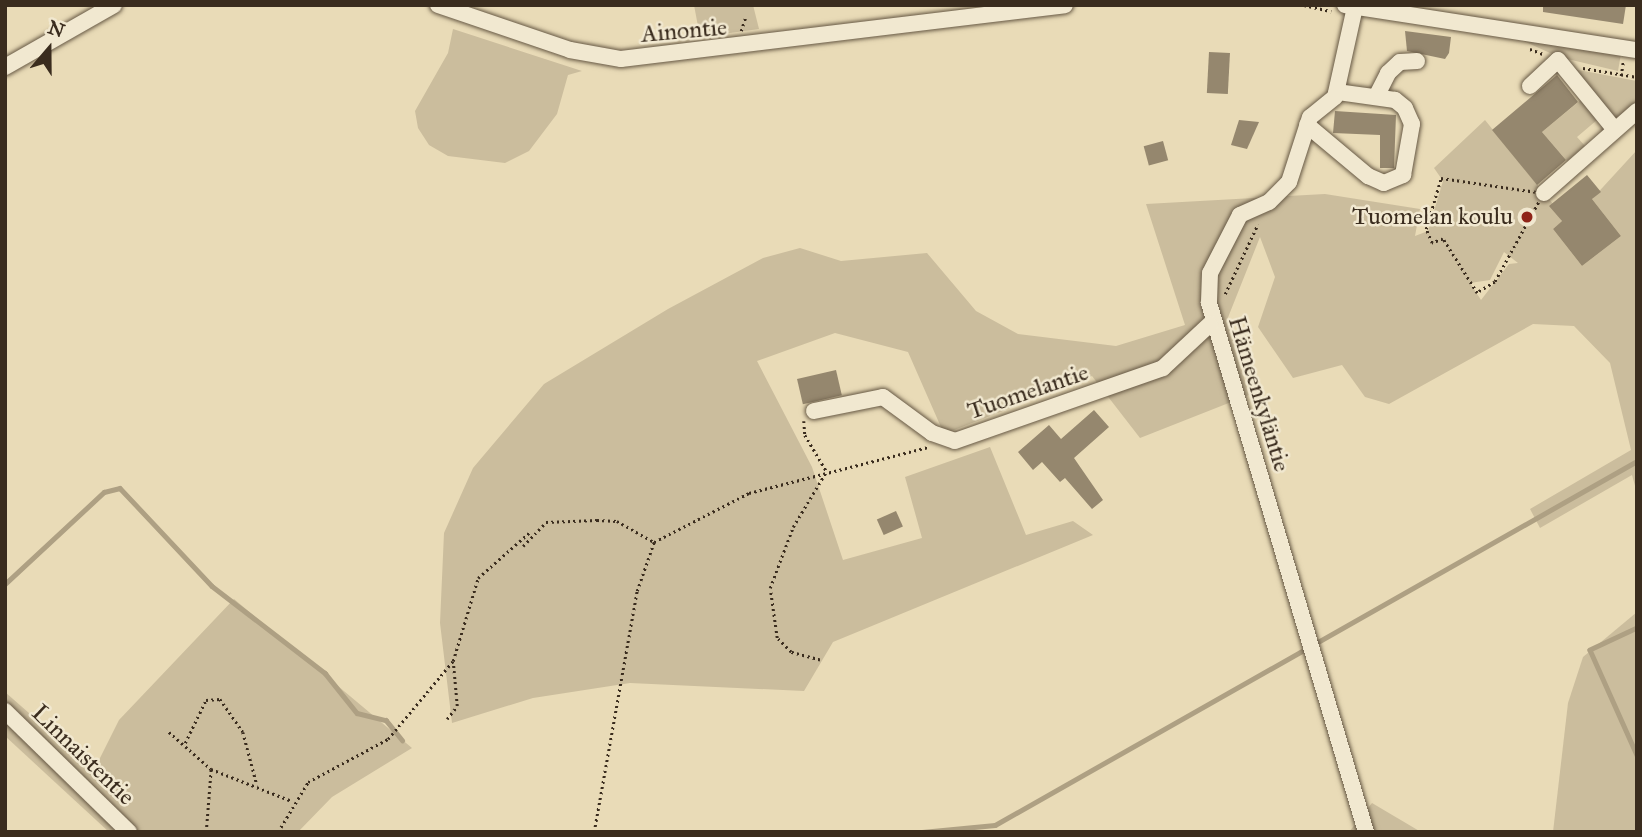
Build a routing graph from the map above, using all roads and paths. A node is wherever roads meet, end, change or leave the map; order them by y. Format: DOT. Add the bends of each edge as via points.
graph roads {
  1 [pos="114,5"];
  2 [pos="438,5"];
  3 [pos="1065,5"];
  4 [pos="1304,5"];
  5 [pos="1351,10"];
  6 [pos="1399,10"];
  7 [pos="1637,50"];
  8 [pos="1417,61"];
  9 [pos="5,67"];
  10 [pos="1530,86"];
  11 [pos="1337,92"];
  12 [pos="1376,97"];
  13 [pos="1637,111"];
  14 [pos="1307,125"];
  15 [pos="1615,130"];
  16 [pos="1544,193"];
  17 [pos="1269,202"];
  18 [pos="1222,307"];
  19 [pos="1210,324"];
  20 [pos="814,411"];
  21 [pos="955,441"];
  22 [pos="826,472"];
  23 [pos="530,532"];
  24 [pos="654,542"];
  25 [pos="523,546"];
  26 [pos="453,660"];
  27 [pos="820,660"];
  28 [pos="5,710"];
  29 [pos="447,719"];
  30 [pos="169,732"];
  31 [pos="185,743"];
  32 [pos="211,769"];
  33 [pos="257,785"];
  34 [pos="292,800"];
  35 [pos="129,832"];
  36 [pos="206,832"];
  37 [pos="278,832"];
  38 [pos="594,832"];
  39 [pos="1366,832"];
  1 -- 9 [label="street"];
  2 -- 3 [label="street, Ainontie" via="570,50 621,59"];
  4 -- 5 [label="path"];
  5 -- 6 [label="street"];
  5 -- 11 [label="street, Hämeenkyläntie"];
  6 -- 7 [label="street"];
  8 -- 12 [label="street" via="1400,62 1388,73"];
  10 -- 15 [label="street" via="1558,60"];
  11 -- 12 [label="street"];
  11 -- 14 [label="street, Hämeenkyläntie"];
  12 -- 14 [label="street" via="1395,100 1412,124 1410,159 1395,182 1368,176"];
  13 -- 15 [label="street"];
  14 -- 17 [label="street, Hämeenkyläntie" via="1289,181"];
  15 -- 16 [label="street"];
  16 -- 16 [label="path" via="1495,282 1477,293 1443,239 1432,243 1426,229 1441,178"];
  17 -- 18 [label="path"];
  17 -- 19 [label="street, Hämeenkyläntie" via="1240,215 1224,240 1210,273"];
  19 -- 21 [label="street, Tuomelantie" via="1163,368"];
  19 -- 39 [label="street, Hämeenkyläntie"];
  20 -- 21 [label="street, Tuomelantie" via="883,397 932,433"];
  20 -- 22 [label="path" via="803,427"];
  21 -- 22 [label="path"];
  22 -- 24 [label="path" via="749,493"];
  22 -- 27 [label="path" via="793,527 769,588 777,638 791,652"];
  23 -- 24 [label="path" via="546,522 617,521"];
  23 -- 25 [label="path"];
  23 -- 26 [label="path" via="478,578"];
  24 -- 38 [label="path" via="637,591"];
  26 -- 29 [label="path" via="457,706"];
  26 -- 34 [label="path" via="388,739 307,782"];
  28 -- 35 [label="street, Linnaistentie"];
  30 -- 31 [label="path"];
  31 -- 32 [label="path"];
  31 -- 33 [label="path" via="206,700 220,699 243,732"];
  32 -- 33 [label="path"];
  32 -- 36 [label="path"];
  33 -- 34 [label="path"];
  34 -- 37 [label="path"];
}
